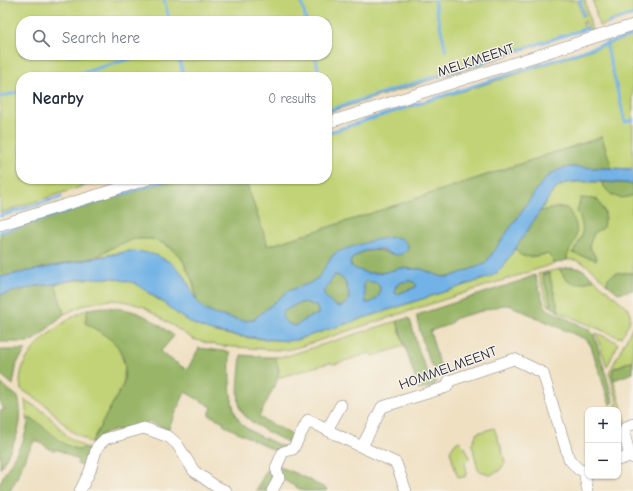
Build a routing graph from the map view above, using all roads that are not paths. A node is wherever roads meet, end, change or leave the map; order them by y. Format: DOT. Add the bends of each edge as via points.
graph roads {
  1 [pos="633,26"];
  2 [pos="332,121"];
  3 [pos="133,184"];
  4 [pos="0,225"];
  5 [pos="341,405"];
  6 [pos="633,424"];
  7 [pos="327,430"];
  8 [pos="362,447"];
  9 [pos="631,457"];
  10 [pos="621,459"];
  11 [pos="585,471"];
  12 [pos="586,479"];
  13 [pos="80,491"];
  14 [pos="226,491"];
  15 [pos="272,491"];
  16 [pos="406,491"];
  17 [pos="588,491"];
  1 -- 2 [label="street, MELKMEENT"];
  3 -- 4 [label="street"];
  5 -- 7 [label="street"];
  6 -- 9 [label="street" via="626,427 624,433"];
  7 -- 8 [label="street"];
  7 -- 15 [label="street" via="308,420 293,449 283,452 276,468 279,478"];
  8 -- 11 [label="street, HOMMELMEENT" via="382,408 447,386 449,381 514,360 543,373 570,459 578,469"];
  8 -- 16 [label="street" via="396,463"];
  9 -- 10 [label="street"];
  12 -- 17 [label="street, HOMMELMEENT"];
  13 -- 14 [label="street" via="90,471 97,447 106,439 144,428 168,437 177,444 194,471"];
}
